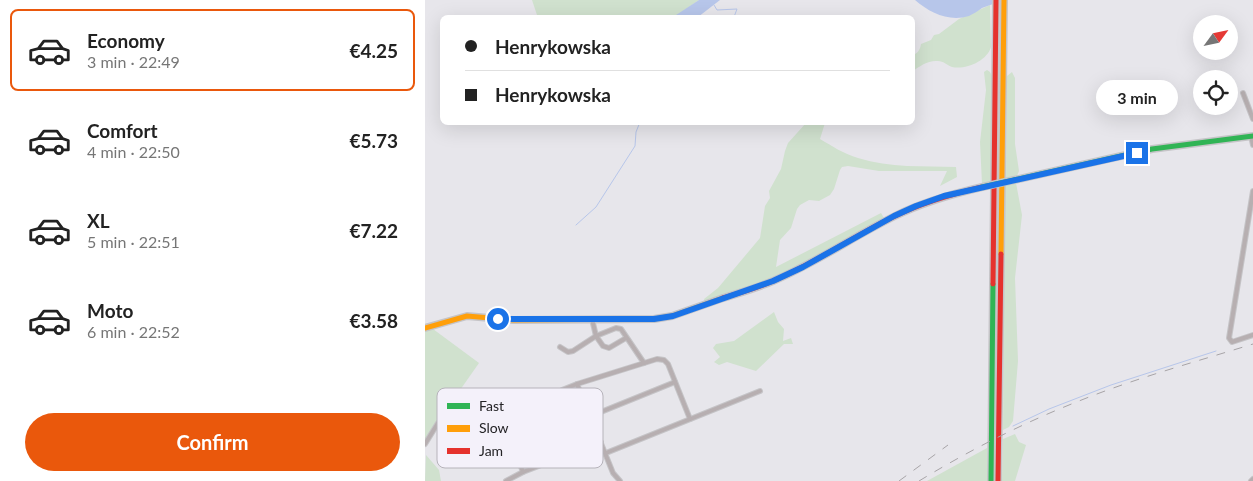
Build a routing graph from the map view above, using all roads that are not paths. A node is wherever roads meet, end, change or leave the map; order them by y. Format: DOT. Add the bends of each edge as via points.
graph roads {
  1 [pos="996,0"];
  2 [pos="1003,0"];
  3 [pos="1243,93"];
  4 [pos="1253,119"];
  5 [pos="1252,136"];
  6 [pos="1253,145"];
  7 [pos="1253,191"];
  8 [pos="592,319"];
  9 [pos="425,328"];
  10 [pos="1253,335"];
  11 [pos="596,336"];
  12 [pos="626,338"];
  13 [pos="560,347"];
  14 [pos="645,363"];
  15 [pos="675,382"];
  16 [pos="577,384"];
  17 [pos="567,388"];
  18 [pos="579,388"];
  19 [pos="760,391"];
  20 [pos="603,411"];
  21 [pos="690,419"];
  22 [pos="437,425"];
  23 [pos="425,444"];
  24 [pos="603,446"];
  25 [pos="606,453"];
  26 [pos="521,468"];
  27 [pos="533,468"];
  28 [pos="523,472"];
  29 [pos="506,481"];
  30 [pos="620,481"];
  31 [pos="991,481"];
  32 [pos="998,481"];
  1 -- 31 [label="main road"];
  2 -- 32 [label="main road"];
  3 -- 4 [label="street"];
  5 -- 6 [label="street"];
  5 -- 8 [label="main road, bridge" via="1152,149 944,196 894,216 773,281 673,316"];
  7 -- 10 [label="street" via="1229,338 1232,342"];
  8 -- 9 [label="main road" via="513,320 467,316"];
  8 -- 11 [label="street"];
  11 -- 12 [label="street" via="619,328"];
  11 -- 12 [label="street" via="603,346 609,348"];
  11 -- 13 [label="street" via="573,351"];
  12 -- 14 [label="street"];
  14 -- 15 [label="street" via="664,360"];
  14 -- 16 [label="street"];
  15 -- 20 [label="street"];
  15 -- 21 [label="street"];
  16 -- 17 [label="street"];
  16 -- 18 [label="street"];
  19 -- 21 [label="street"];
  21 -- 25 [label="street"];
  22 -- 23 [label="street"];
  24 -- 25 [label="street"];
  25 -- 30 [label="street" via="613,473"];
  26 -- 28 [label="street"];
  27 -- 28 [label="street"];
  28 -- 29 [label="street"];
}
